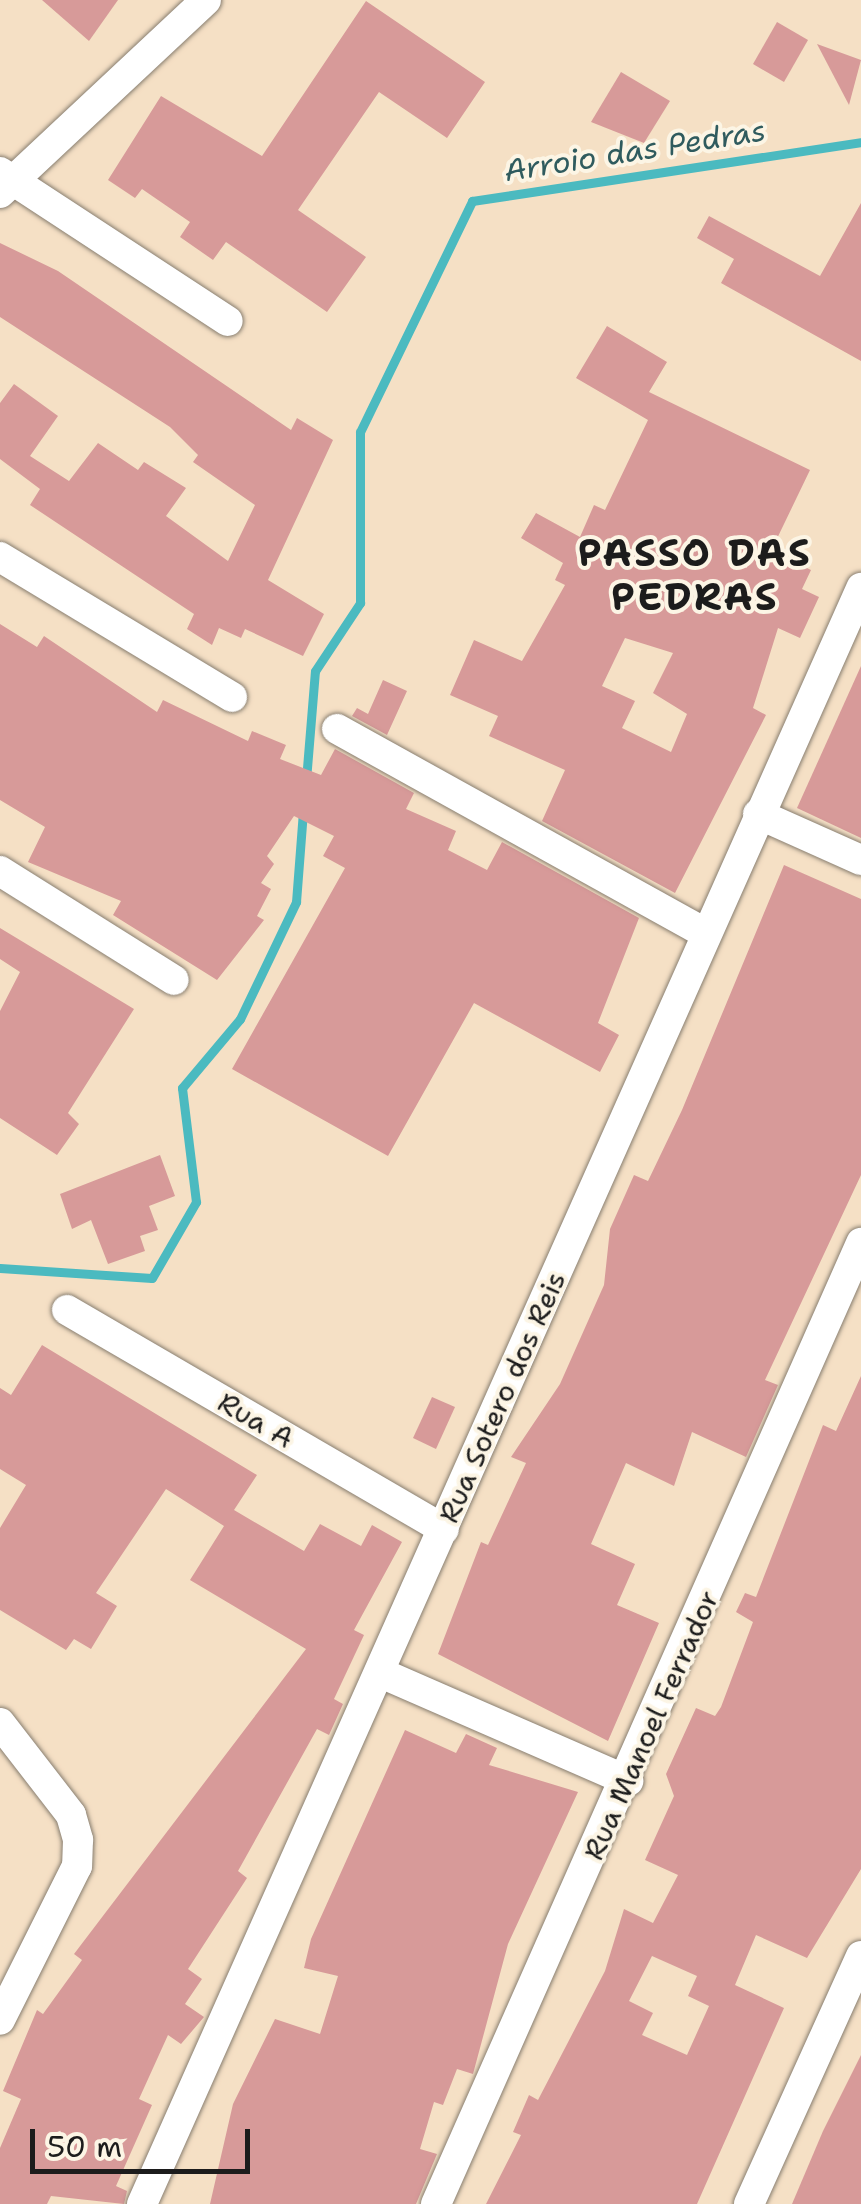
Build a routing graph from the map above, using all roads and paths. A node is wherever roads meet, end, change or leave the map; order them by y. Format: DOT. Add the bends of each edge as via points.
graph roads {
  1 [pos="206,0"];
  2 [pos="3,181"];
  3 [pos="228,321"];
  4 [pos="0,558"];
  5 [pos="861,588"];
  6 [pos="232,697"];
  7 [pos="337,730"];
  8 [pos="758,814"];
  9 [pos="861,860"];
  10 [pos="0,871"];
  11 [pos="705,933"];
  12 [pos="174,980"];
  13 [pos="861,1244"];
  14 [pos="67,1310"];
  15 [pos="444,1529"];
  16 [pos="382,1673"];
  17 [pos="0,1724"];
  18 [pos="628,1781"];
  19 [pos="861,1956"];
  20 [pos="0,2020"];
  21 [pos="142,2204"];
  22 [pos="436,2204"];
  23 [pos="749,2204"];
  1 -- 2 [label="street"];
  2 -- 3 [label="street"];
  4 -- 6 [label="street"];
  5 -- 8 [label="street, Rua Sotero dos Reis"];
  7 -- 11 [label="street"];
  8 -- 9 [label="street"];
  8 -- 11 [label="street, Rua Sotero dos Reis"];
  10 -- 12 [label="street"];
  11 -- 15 [label="street, Rua Sotero dos Reis"];
  13 -- 18 [label="street, Rua Manoel Ferrador"];
  14 -- 15 [label="street, Rua A"];
  15 -- 16 [label="street, Rua Sotero dos Reis"];
  16 -- 18 [label="street"];
  16 -- 21 [label="street, Rua Sotero dos Reis"];
  17 -- 20 [label="street" via="71,1815 78,1840 78,1866"];
  18 -- 22 [label="street, Rua Manoel Ferrador"];
  19 -- 23 [label="street"];
}
